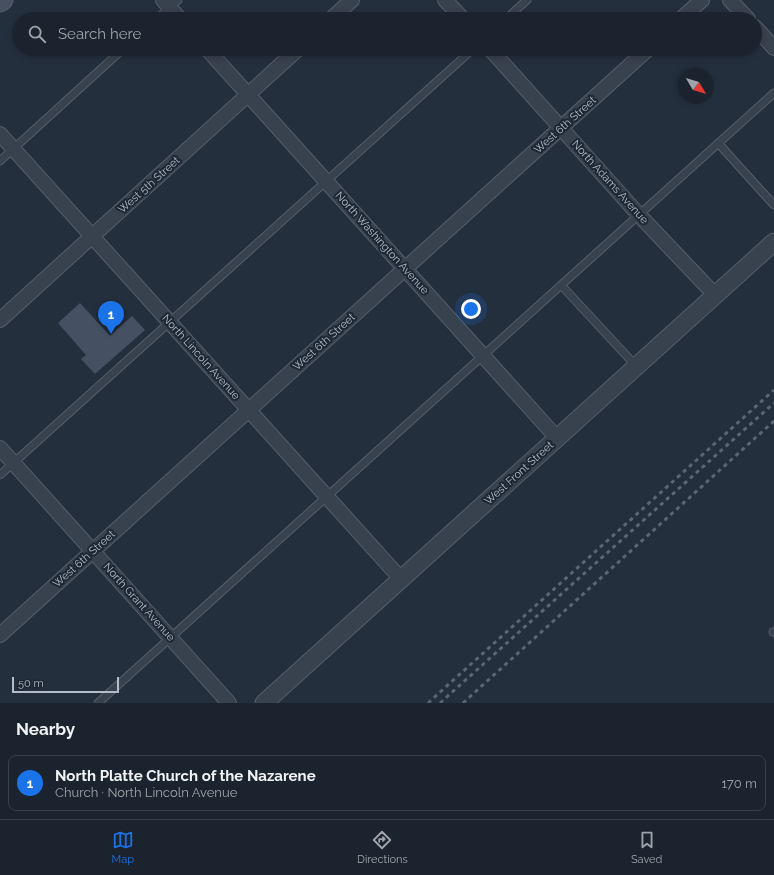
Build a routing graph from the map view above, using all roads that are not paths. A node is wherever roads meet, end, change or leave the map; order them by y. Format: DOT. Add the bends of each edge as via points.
graph roads {
  1 [pos="3,0"];
  2 [pos="352,0"];
  3 [pos="446,0"];
  4 [pos="527,0"];
  5 [pos="702,0"];
  6 [pos="730,0"];
  7 [pos="0,2"];
  8 [pos="170,2"];
  9 [pos="162,12"];
  10 [pos="176,12"];
  11 [pos="339,12"];
  12 [pos="457,12"];
  13 [pos="514,12"];
  14 [pos="689,12"];
  15 [pos="741,12"];
  16 [pos="762,35"];
  17 [pos="774,48"];
  18 [pos="116,56"];
  19 [pos="213,56"];
  20 [pos="290,56"];
  21 [pos="465,56"];
  22 [pos="496,56"];
  23 [pos="640,56"];
  24 [pos="774,93"];
  25 [pos="248,94"];
  26 [pos="561,128"];
  27 [pos="0,134"];
  28 [pos="718,143"];
  29 [pos="13,149"];
  30 [pos="0,161"];
  31 [pos="326,181"];
  32 [pos="774,205"];
  33 [pos="639,214"];
  34 [pos="92,237"];
  35 [pos="774,242"];
  36 [pos="405,269"];
  37 [pos="561,285"];
  38 [pos="715,295"];
  39 [pos="0,320"];
  40 [pos="169,322"];
  41 [pos="483,355"];
  42 [pos="636,366"];
  43 [pos="249,410"];
  44 [pos="558,438"];
  45 [pos="0,448"];
  46 [pos="13,463"];
  47 [pos="0,475"];
  48 [pos="327,496"];
  49 [pos="93,551"];
  50 [pos="402,579"];
  51 [pos="0,635"];
  52 [pos="170,638"];
  53 [pos="98,703"];
  54 [pos="229,703"];
  55 [pos="264,703"];
  1 -- 7 [label="main road"];
  2 -- 11 [label="street"];
  3 -- 12 [label="street"];
  4 -- 13 [label="lane"];
  5 -- 14 [label="street"];
  6 -- 15 [label="street"];
  8 -- 9 [label="lane"];
  8 -- 10 [label="street"];
  16 -- 17 [label="street"];
  18 -- 29 [label="lane"];
  19 -- 25 [label="street, North Washington Avenue"];
  20 -- 25 [label="street, West 5th Street"];
  21 -- 31 [label="lane"];
  22 -- 26 [label="street, North Adams Avenue"];
  23 -- 26 [label="street, West 6th Street"];
  24 -- 28 [label="lane"];
  25 -- 31 [label="street, North Washington Avenue"];
  25 -- 34 [label="street, West 5th Street"];
  26 -- 33 [label="street, North Adams Avenue"];
  26 -- 36 [label="street, West 6th Street"];
  27 -- 29 [label="street, North Lincoln Avenue"];
  28 -- 32 [label="lane"];
  28 -- 33 [label="lane"];
  29 -- 30 [label="lane"];
  29 -- 34 [label="street, North Lincoln Avenue"];
  31 -- 36 [label="street, North Washington Avenue"];
  31 -- 40 [label="lane"];
  33 -- 37 [label="lane"];
  33 -- 38 [label="street, North Adams Avenue"];
  34 -- 39 [label="street, West 5th Street"];
  34 -- 40 [label="street, North Lincoln Avenue"];
  35 -- 38 [label="street, West Front Street"];
  36 -- 41 [label="street, North Washington Avenue"];
  36 -- 43 [label="street, West 6th Street"];
  37 -- 41 [label="lane"];
  37 -- 42 [label="lane"];
  38 -- 42 [label="street, West Front Street"];
  40 -- 43 [label="street, North Lincoln Avenue"];
  40 -- 46 [label="lane"];
  41 -- 44 [label="street, North Washington Avenue"];
  41 -- 48 [label="lane"];
  42 -- 44 [label="street, West Front Street"];
  43 -- 48 [label="street, North Lincoln Avenue"];
  43 -- 49 [label="street, West 6th Street"];
  44 -- 50 [label="street, West Front Street"];
  45 -- 46 [label="street, North Grant Avenue"];
  46 -- 47 [label="lane"];
  46 -- 49 [label="street, North Grant Avenue"];
  48 -- 50 [label="street, North Lincoln Avenue"];
  48 -- 52 [label="lane"];
  49 -- 51 [label="street, West 6th Street"];
  49 -- 52 [label="street, North Grant Avenue"];
  50 -- 55 [label="street, West Front Street"];
  52 -- 53 [label="lane"];
  52 -- 54 [label="street, North Grant Avenue"];
}
